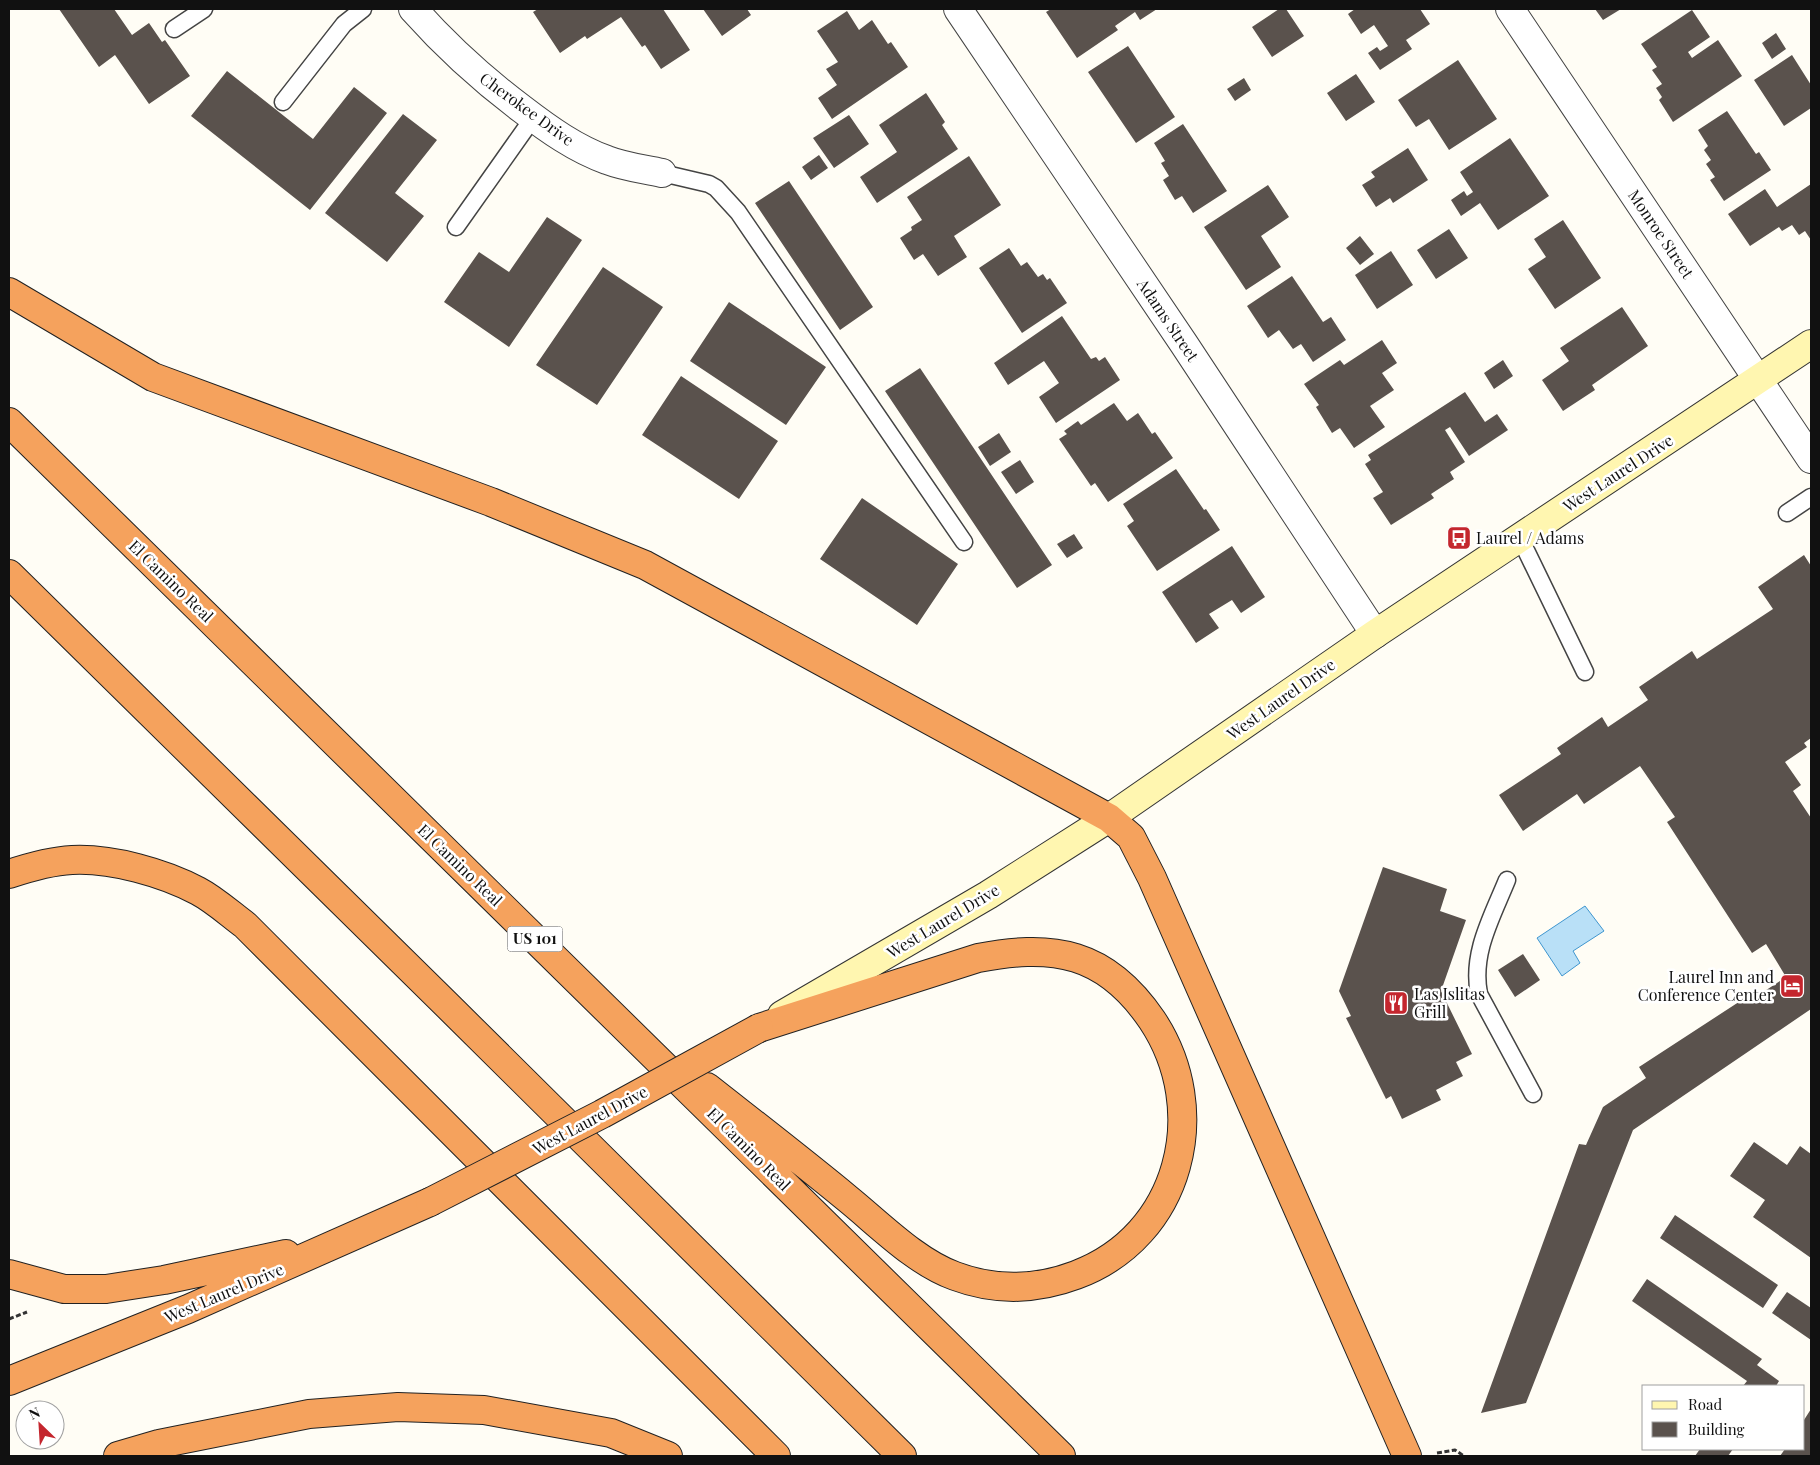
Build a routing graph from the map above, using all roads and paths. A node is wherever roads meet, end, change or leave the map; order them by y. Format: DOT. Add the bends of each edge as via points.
graph roads {
  1 [pos="204,9"];
  2 [pos="363,9"];
  3 [pos="413,9"];
  4 [pos="958,9"];
  5 [pos="1510,9"];
  6 [pos="174,29"];
  7 [pos="282,102"];
  8 [pos="533,118"];
  9 [pos="662,173"];
  10 [pos="456,227"];
  11 [pos="9,292"];
  12 [pos="1811,344"];
  13 [pos="1759,379"];
  14 [pos="9,422"];
  15 [pos="1811,459"];
  16 [pos="1811,496"];
  17 [pos="1787,513"];
  18 [pos="1520,538"];
  19 [pos="964,542"];
  20 [pos="9,574"];
  21 [pos="1375,634"];
  22 [pos="1585,672"];
  23 [pos="1109,818"];
  24 [pos="9,874"];
  25 [pos="1508,880"];
  26 [pos="603,1006"];
  27 [pos="759,1028"];
  28 [pos="1533,1094"];
  29 [pos="346,1241"];
  30 [pos="9,1274"];
  31 [pos="29,1311"];
  32 [pos="9,1319"];
  33 [pos="9,1381"];
  34 [pos="1419,1455"];
  35 [pos="118,1456"];
  36 [pos="668,1456"];
  37 [pos="776,1456"];
  38 [pos="902,1456"];
  39 [pos="1061,1456"];
  40 [pos="1464,1456"];
  1 -- 6 [label="lane"];
  2 -- 7 [label="lane" via="344,24"];
  3 -- 8 [label="street, Cherokee Drive" via="461,60"];
  4 -- 21 [label="street, Adams Street"];
  5 -- 13 [label="street, Monroe Street"];
  8 -- 9 [label="street, Cherokee Drive" via="582,150 607,160"];
  8 -- 10 [label="lane"];
  9 -- 19 [label="lane" via="709,184 738,212"];
  11 -- 23 [label="highway" via="153,378 490,502 645,565"];
  12 -- 13 [label="main road, West Laurel Drive"];
  13 -- 15 [label="street, Monroe Street"];
  13 -- 18 [label="main road, West Laurel Drive"];
  14 -- 26 [label="highway, El Camino Real / US 101"];
  16 -- 17 [label="lane"];
  18 -- 21 [label="main road, West Laurel Drive"];
  18 -- 22 [label="lane"];
  20 -- 38 [label="highway"];
  21 -- 23 [label="main road, West Laurel Drive"];
  23 -- 27 [label="main road, West Laurel Drive" via="988,895"];
  23 -- 34 [label="highway" via="1131,836 1152,878"];
  24 -- 37 [label="highway" via="39,864 72,860 108,861 156,874 198,892 245,925"];
  25 -- 28 [label="lane" via="1482,940 1477,980 1480,994"];
  26 -- 27 [label="highway" via="921,1258 954,1276 985,1285 1022,1288 1063,1280 1095,1268 1141,1233 1161,1205 1175,1172 1182,1140 1182,1107 1170,1052 1142,1005 1125,987 1077,958 1026,951 978,958"];
  26 -- 39 [label="highway, El Camino Real / US 101"];
  27 -- 29 [label="highway, West Laurel Drive, bridge" via="602,1114"];
  29 -- 30 [label="highway" via="164,1280 106,1289 64,1289"];
  29 -- 33 [label="highway, West Laurel Drive"];
  31 -- 32 [label="path"];
  34 -- 40 [label="path" via="1455,1450"];
  35 -- 36 [label="highway" via="159,1444 309,1414 398,1407 484,1410 612,1434"];
}
